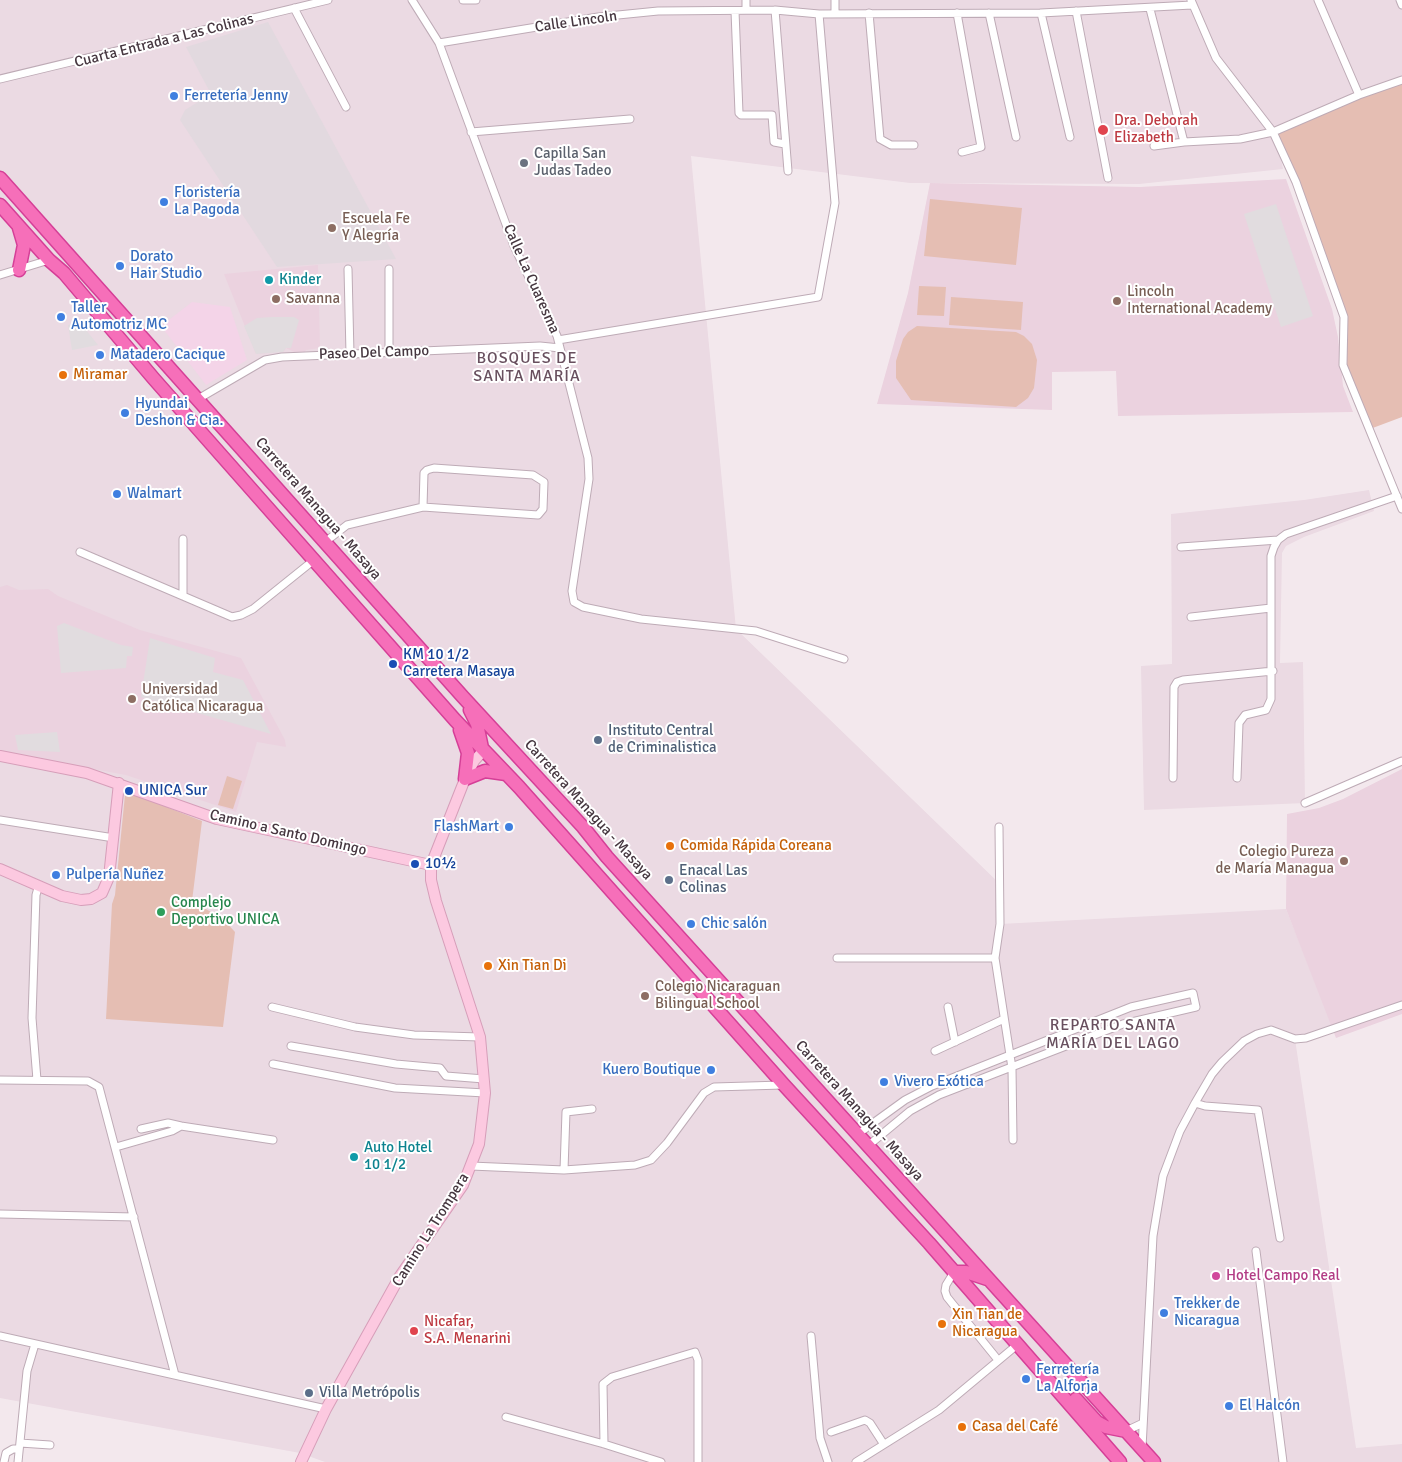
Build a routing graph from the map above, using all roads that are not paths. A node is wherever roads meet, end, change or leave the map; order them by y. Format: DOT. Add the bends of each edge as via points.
graph roads {
  1 [pos="328,0"];
  2 [pos="412,0"];
  3 [pos="462,0"];
  4 [pos="476,0"];
  5 [pos="746,0"];
  6 [pos="835,0"];
  7 [pos="1318,0"];
  8 [pos="1400,0"];
  9 [pos="1192,2"];
  10 [pos="1402,5"];
  11 [pos="294,8"];
  12 [pos="1150,9"];
  13 [pos="746,10"];
  14 [pos="775,10"];
  15 [pos="735,11"];
  16 [pos="1076,11"];
  17 [pos="869,13"];
  18 [pos="957,13"];
  19 [pos="989,13"];
  20 [pos="1041,13"];
  21 [pos="819,14"];
  22 [pos="835,14"];
  23 [pos="439,43"];
  24 [pos="0,79"];
  25 [pos="1402,80"];
  26 [pos="1359,95"];
  27 [pos="346,107"];
  28 [pos="630,119"];
  29 [pos="471,132"];
  30 [pos="1273,132"];
  31 [pos="1016,136"];
  32 [pos="1070,137"];
  33 [pos="1184,142"];
  34 [pos="785,144"];
  35 [pos="914,145"];
  36 [pos="1154,146"];
  37 [pos="962,152"];
  38 [pos="788,171"];
  39 [pos="0,178"];
  40 [pos="1108,178"];
  41 [pos="20,201"];
  42 [pos="0,205"];
  43 [pos="16,222"];
  44 [pos="49,260"];
  45 [pos="348,269"];
  46 [pos="389,269"];
  47 [pos="19,270"];
  48 [pos="0,275"];
  49 [pos="99,288"];
  50 [pos="558,340"];
  51 [pos="560,348"];
  52 [pos="389,352"];
  53 [pos="350,354"];
  54 [pos="170,367"];
  55 [pos="154,379"];
  56 [pos="187,387"];
  57 [pos="198,399"];
  58 [pos="175,402"];
  59 [pos="1397,496"];
  60 [pos="422,507"];
  61 [pos="1402,508"];
  62 [pos="183,540"];
  63 [pos="1278,540"];
  64 [pos="326,542"];
  65 [pos="1181,547"];
  66 [pos="80,552"];
  67 [pos="314,560"];
  68 [pos="183,596"];
  69 [pos="1271,608"];
  70 [pos="1191,617"];
  71 [pos="844,659"];
  72 [pos="1273,671"];
  73 [pos="463,697"];
  74 [pos="455,720"];
  75 [pos="483,751"];
  76 [pos="0,756"];
  77 [pos="1402,761"];
  78 [pos="506,774"];
  79 [pos="465,778"];
  80 [pos="1173,778"];
  81 [pos="1237,778"];
  82 [pos="119,783"];
  83 [pos="1305,803"];
  84 [pos="0,820"];
  85 [pos="583,827"];
  86 [pos="998,827"];
  87 [pos="114,838"];
  88 [pos="431,864"];
  89 [pos="0,869"];
  90 [pos="38,888"];
  91 [pos="837,958"];
  92 [pos="995,958"];
  93 [pos="1402,1005"];
  94 [pos="272,1007"];
  95 [pos="948,1007"];
  96 [pos="1004,1019"];
  97 [pos="480,1037"];
  98 [pos="955,1042"];
  99 [pos="291,1046"];
  100 [pos="935,1051"];
  101 [pos="1010,1054"];
  102 [pos="273,1064"];
  103 [pos="1012,1068"];
  104 [pos="484,1078"];
  105 [pos="0,1080"];
  106 [pos="37,1080"];
  107 [pos="784,1085"];
  108 [pos="485,1093"];
  109 [pos="1195,1103"];
  110 [pos="592,1109"];
  111 [pos="181,1126"];
  112 [pos="142,1129"];
  113 [pos="858,1134"];
  114 [pos="273,1140"];
  115 [pos="1013,1140"];
  116 [pos="116,1146"];
  117 [pos="868,1146"];
  118 [pos="470,1166"];
  119 [pos="564,1170"];
  120 [pos="0,1214"];
  121 [pos="134,1217"];
  122 [pos="1280,1238"];
  123 [pos="962,1249"];
  124 [pos="1256,1251"];
  125 [pos="954,1272"];
  126 [pos="987,1279"];
  127 [pos="0,1336"];
  128 [pos="811,1336"];
  129 [pos="35,1344"];
  130 [pos="1019,1347"];
  131 [pos="998,1360"];
  132 [pos="175,1375"];
  133 [pos="326,1410"];
  134 [pos="506,1417"];
  135 [pos="1143,1423"];
  136 [pos="1126,1431"];
  137 [pos="831,1432"];
  138 [pos="883,1443"];
  139 [pos="604,1444"];
  140 [pos="50,1445"];
  141 [pos="19,1446"];
  142 [pos="1142,1449"];
  143 [pos="4,1462"];
  144 [pos="18,1462"];
  145 [pos="301,1462"];
  146 [pos="661,1462"];
  147 [pos="698,1462"];
  148 [pos="828,1462"];
  149 [pos="856,1462"];
  150 [pos="1120,1462"];
  151 [pos="1142,1462"];
  152 [pos="1154,1462"];
  153 [pos="1282,1462"];
  1 -- 11 [label="street, Cuarta Entrada a Las Colinas"];
  2 -- 23 [label="street, Calle La Cuaresma"];
  3 -- 4 [label="street"];
  5 -- 13 [label="street"];
  6 -- 22 [label="street"];
  7 -- 26 [label="street"];
  8 -- 10 [label="street"];
  9 -- 12 [label="street, Calle Lincoln"];
  9 -- 30 [label="street" via="1224,71"];
  11 -- 24 [label="street, Cuarta Entrada a Las Colinas"];
  11 -- 27 [label="street"];
  12 -- 16 [label="street, Calle Lincoln"];
  12 -- 33 [label="street"];
  13 -- 14 [label="street, Calle Lincoln"];
  13 -- 15 [label="street, Calle Lincoln"];
  14 -- 21 [label="street, Calle Lincoln"];
  14 -- 34 [label="street"];
  15 -- 23 [label="street, Calle Lincoln" via="658,11 598,17"];
  15 -- 34 [label="street" via="739,112 742,115 772,115 774,142"];
  16 -- 20 [label="street, Calle Lincoln"];
  16 -- 40 [label="street"];
  17 -- 18 [label="street, Calle Lincoln"];
  17 -- 22 [label="street, Calle Lincoln"];
  17 -- 35 [label="street" via="880,139 890,145"];
  18 -- 19 [label="street, Calle Lincoln"];
  18 -- 37 [label="street" via="981,147"];
  19 -- 20 [label="street, Calle Lincoln"];
  19 -- 31 [label="street"];
  20 -- 32 [label="street"];
  21 -- 22 [label="street, Calle Lincoln"];
  21 -- 50 [label="street" via="834,203 818,297"];
  23 -- 29 [label="street, Calle La Cuaresma"];
  25 -- 26 [label="street"];
  26 -- 30 [label="street"];
  28 -- 29 [label="street"];
  29 -- 50 [label="street, Calle La Cuaresma" via="514,246"];
  30 -- 33 [label="street" via="1240,139"];
  30 -- 59 [label="street" via="1297,187 1344,317 1343,365"];
  33 -- 36 [label="street"];
  34 -- 38 [label="street"];
  39 -- 41 [label="highway, Carretera Managua - Masaya"];
  41 -- 44 [label="highway" via="50,247"];
  41 -- 49 [label="highway, Carretera Managua - Masaya"];
  42 -- 43 [label="highway"];
  43 -- 44 [label="highway"];
  43 -- 47 [label="highway" via="24,245"];
  44 -- 47 [label="street"];
  44 -- 49 [label="highway" via="61,260"];
  44 -- 55 [label="highway" via="64,273"];
  45 -- 53 [label="street"];
  46 -- 52 [label="street"];
  47 -- 48 [label="street"];
  49 -- 54 [label="highway, Carretera Managua - Masaya"];
  50 -- 51 [label="street, Calle La Cuaresma"];
  51 -- 52 [label="street, Paseo Del Campo"];
  51 -- 71 [label="street, Calle La Cuaresma" via="588,458 589,480 572,591 574,602 583,607 641,619 756,632"];
  52 -- 53 [label="street, Paseo Del Campo"];
  53 -- 57 [label="street, Paseo Del Campo" via="282,356 265,360"];
  54 -- 55 [label="highway" via="170,380"];
  54 -- 56 [label="highway, Carretera Managua - Masaya"];
  55 -- 58 [label="highway"];
  56 -- 57 [label="highway, Carretera Managua - Masaya"];
  56 -- 58 [label="highway" via="176,389"];
  57 -- 64 [label="highway, Carretera Managua - Masaya"];
  58 -- 67 [label="highway"];
  59 -- 61 [label="street"];
  59 -- 63 [label="street" via="1286,534"];
  60 -- 60 [label="street" via="538,515 544,509 544,482 533,474 434,468 424,473"];
  60 -- 64 [label="street" via="347,525"];
  62 -- 68 [label="street"];
  63 -- 65 [label="street"];
  63 -- 69 [label="street" via="1271,556"];
  64 -- 73 [label="highway, Carretera Managua - Masaya"];
  66 -- 68 [label="street"];
  67 -- 68 [label="street" via="242,615 232,617"];
  67 -- 74 [label="highway"];
  69 -- 70 [label="street"];
  69 -- 72 [label="street"];
  72 -- 80 [label="street" via="1177,682 1174,687"];
  72 -- 81 [label="street" via="1270,705 1266,710 1245,715 1239,723"];
  73 -- 75 [label="highway" via="477,724"];
  73 -- 85 [label="highway, Carretera Managua - Masaya"];
  74 -- 75 [label="highway"];
  74 -- 79 [label="highway" via="468,752"];
  75 -- 78 [label="highway"];
  75 -- 79 [label="street"];
  75 -- 85 [label="highway" via="505,756 520,765 574,824"];
  76 -- 82 [label="street, Camino a Santo Domingo"];
  77 -- 83 [label="street"];
  78 -- 79 [label="highway" via="485,771"];
  78 -- 107 [label="highway"];
  79 -- 88 [label="street"];
  82 -- 87 [label="street"];
  82 -- 88 [label="street, Camino a Santo Domingo" via="217,819"];
  84 -- 87 [label="street"];
  85 -- 113 [label="highway, Carretera Managua - Masaya"];
  86 -- 92 [label="street" via="1000,924"];
  87 -- 90 [label="street" via="109,877 102,893 81,900"];
  88 -- 97 [label="street, Camino La Trompera" via="436,901"];
  89 -- 90 [label="street"];
  90 -- 106 [label="street" via="32,1018"];
  91 -- 92 [label="street"];
  92 -- 96 [label="street"];
  93 -- 109 [label="street" via="1306,1038 1295,1039 1271,1030 1257,1034 1244,1041 1222,1062"];
  94 -- 97 [label="street" via="355,1027 414,1035"];
  95 -- 98 [label="street"];
  96 -- 98 [label="street"];
  96 -- 101 [label="street"];
  97 -- 104 [label="street, Camino La Trompera"];
  98 -- 100 [label="street"];
  99 -- 104 [label="street" via="440,1068 446,1076"];
  101 -- 103 [label="street"];
  101 -- 103 [label="street" via="1131,1007 1193,993 1196,1007 1124,1024"];
  101 -- 113 [label="street" via="905,1100"];
  102 -- 108 [label="street" via="395,1088"];
  103 -- 115 [label="street"];
  103 -- 117 [label="street" via="939,1096 910,1111"];
  104 -- 108 [label="street, Camino La Trompera"];
  105 -- 106 [label="street"];
  106 -- 116 [label="street" via="88,1081 99,1087"];
  107 -- 119 [label="street" via="714,1087 704,1092 651,1160 635,1165"];
  107 -- 125 [label="highway"];
  108 -- 118 [label="street, Camino La Trompera" via="479,1144"];
  109 -- 122 [label="street" via="1258,1110"];
  109 -- 135 [label="street" via="1162,1176 1154,1228"];
  110 -- 119 [label="street" via="566,1112"];
  111 -- 112 [label="street" via="168,1123"];
  111 -- 114 [label="street"];
  111 -- 116 [label="street"];
  113 -- 117 [label="highway, Carretera Managua - Masaya"];
  116 -- 121 [label="street"];
  117 -- 123 [label="highway, Carretera Managua - Masaya"];
  118 -- 119 [label="street"];
  118 -- 133 [label="street, Camino La Trompera" via="463,1184 400,1276"];
  120 -- 121 [label="street"];
  121 -- 132 [label="street"];
  123 -- 125 [label="highway"];
  123 -- 126 [label="highway, Carretera Managua - Masaya"];
  124 -- 153 [label="street"];
  125 -- 126 [label="highway"];
  125 -- 130 [label="highway"];
  125 -- 131 [label="street" via="944,1291"];
  126 -- 136 [label="highway, Carretera Managua - Masaya"];
  127 -- 129 [label="street"];
  128 -- 148 [label="street" via="820,1438"];
  129 -- 132 [label="street"];
  129 -- 141 [label="street" via="27,1371"];
  130 -- 131 [label="street"];
  130 -- 136 [label="highway" via="1043,1364 1097,1422 1111,1429"];
  130 -- 150 [label="highway"];
  131 -- 138 [label="street" via="940,1410"];
  132 -- 133 [label="street"];
  133 -- 145 [label="street, Camino La Trompera"];
  134 -- 139 [label="street"];
  135 -- 136 [label="street"];
  135 -- 142 [label="street"];
  136 -- 142 [label="highway, Carretera Managua - Masaya"];
  137 -- 138 [label="street" via="865,1420"];
  138 -- 149 [label="street"];
  139 -- 146 [label="street"];
  139 -- 147 [label="street" via="603,1384 612,1377 695,1352 698,1360"];
  140 -- 141 [label="street"];
  141 -- 143 [label="street" via="6,1454"];
  141 -- 144 [label="street"];
  142 -- 151 [label="highway"];
  142 -- 152 [label="highway, Carretera Managua - Masaya"];
}
